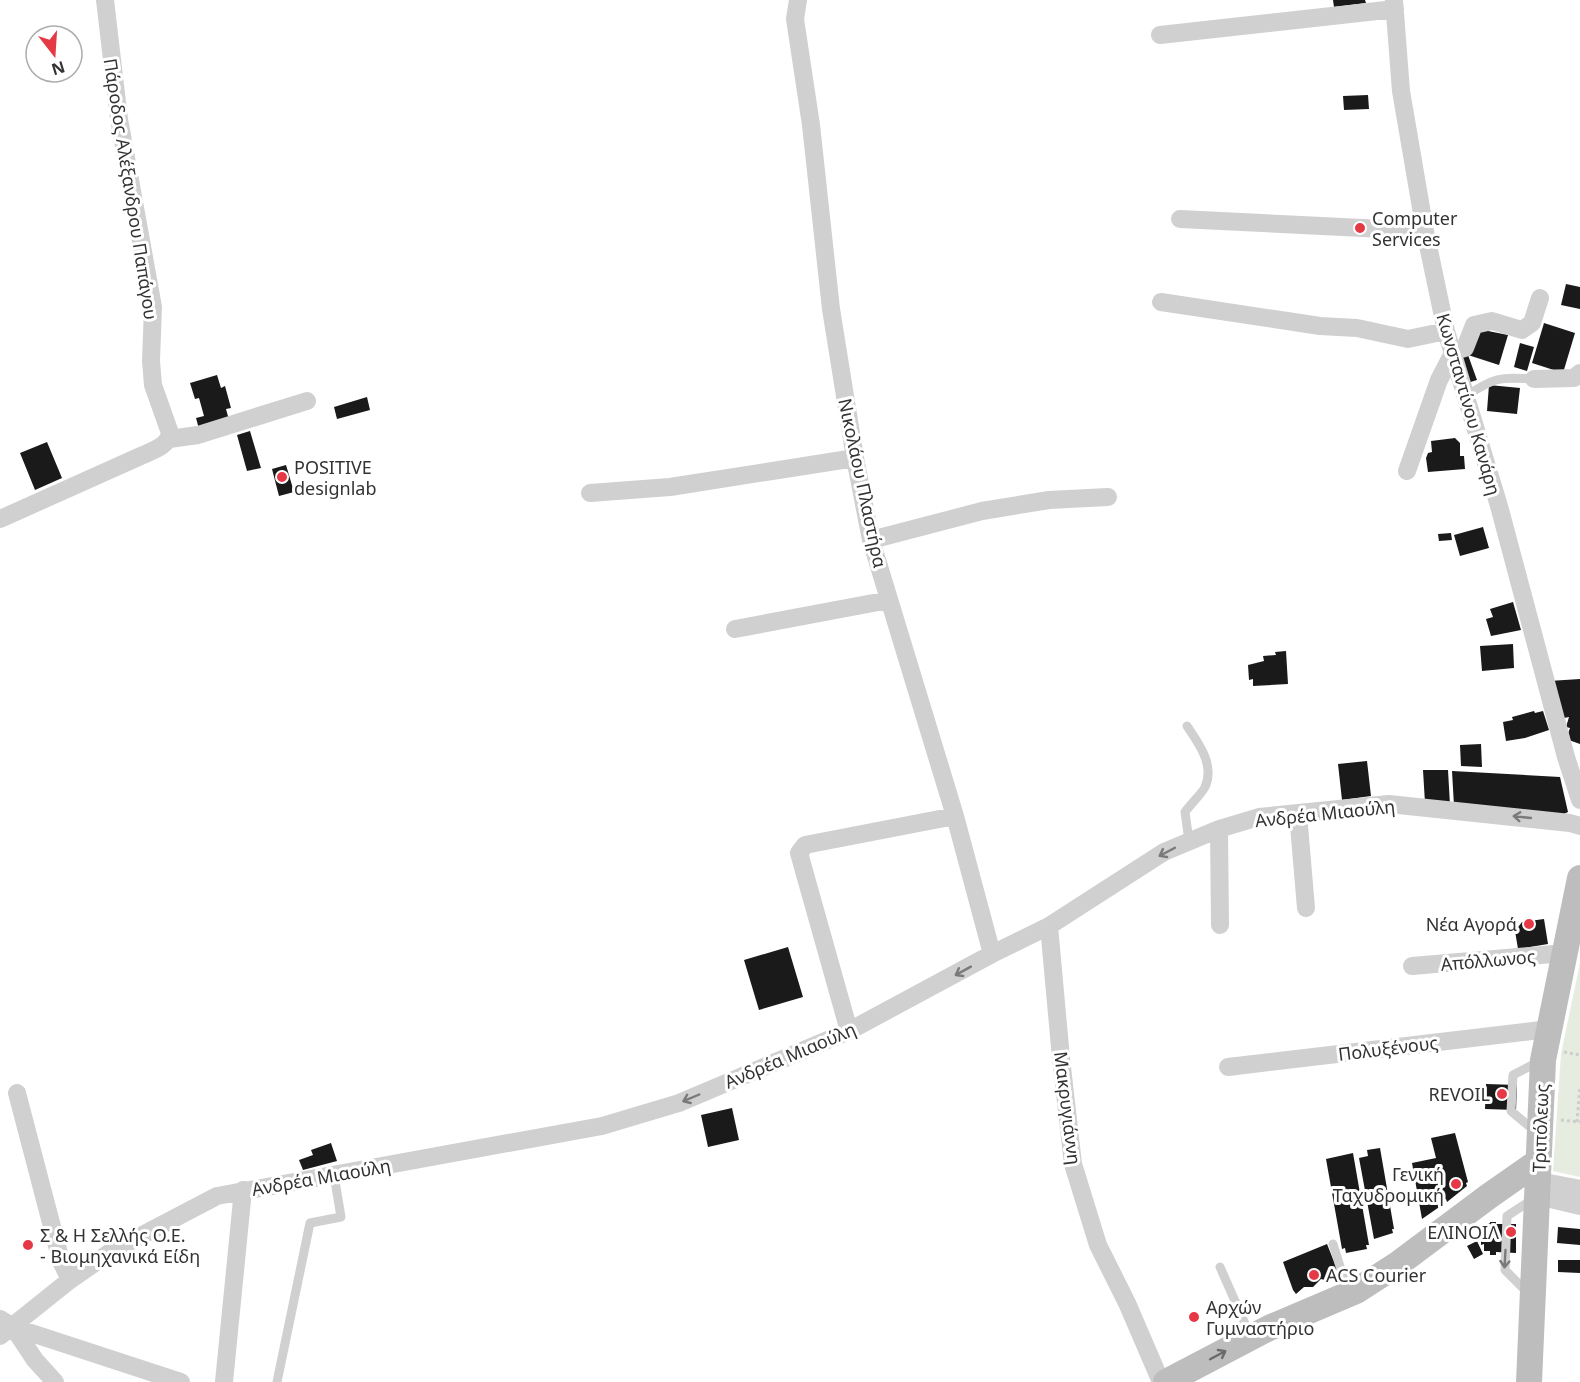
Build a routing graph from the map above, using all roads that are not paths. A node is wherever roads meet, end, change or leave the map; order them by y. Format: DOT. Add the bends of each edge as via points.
graph roads {
  1 [pos="105,0"];
  2 [pos="798,0"];
  3 [pos="1395,4"];
  4 [pos="1160,34"];
  5 [pos="1180,219"];
  6 [pos="1425,231"];
  7 [pos="1540,298"];
  8 [pos="1161,302"];
  9 [pos="1446,331"];
  10 [pos="1452,354"];
  11 [pos="1580,374"];
  12 [pos="1534,379"];
  13 [pos="1465,396"];
  14 [pos="307,401"];
  15 [pos="169,440"];
  16 [pos="855,458"];
  17 [pos="1407,471"];
  18 [pos="590,493"];
  19 [pos="1108,497"];
  20 [pos="0,519"];
  21 [pos="871,540"];
  22 [pos="889,600"];
  23 [pos="735,629"];
  24 [pos="1187,726"];
  25 [pos="1580,800"];
  26 [pos="1298,814"];
  27 [pos="955,816"];
  28 [pos="1580,826"];
  29 [pos="1219,829"];
  30 [pos="1189,841"];
  31 [pos="1580,878"];
  32 [pos="1306,908"];
  33 [pos="1577,909"];
  34 [pos="1049,926"];
  35 [pos="1221,926"];
  36 [pos="1565,953"];
  37 [pos="992,954"];
  38 [pos="1412,966"];
  39 [pos="849,1031"];
  40 [pos="1549,1046"];
  41 [pos="1228,1067"];
  42 [pos="17,1094"];
  43 [pos="334,1175"];
  44 [pos="1538,1179"];
  45 [pos="1580,1189"];
  46 [pos="243,1190"];
  47 [pos="1498,1206"];
  48 [pos="1580,1206"];
  49 [pos="1334,1244"];
  50 [pos="1220,1267"];
  51 [pos="70,1280"];
  52 [pos="1349,1294"];
  53 [pos="1532,1297"];
  54 [pos="4,1327"];
  55 [pos="1251,1337"];
  56 [pos="55,1382"];
  57 [pos="181,1382"];
  58 [pos="224,1382"];
  59 [pos="277,1382"];
  60 [pos="1161,1382"];
  61 [pos="1166,1382"];
  62 [pos="1529,1382"];
  1 -- 15 [label="street, Πάροδος Αλέξανδρου Παπάγου" via="119,119 153,307 153,385"];
  2 -- 16 [label="street, Νικολάου Πλαστήρα" via="795,19 831,309"];
  3 -- 4 [label="street"];
  3 -- 6 [label="street, Κωνσταντίνου Κανάρη" via="1401,91"];
  5 -- 6 [label="street"];
  6 -- 9 [label="street, Κωνσταντίνου Κανάρη"];
  7 -- 10 [label="street" via="1532,323 1522,330 1492,321 1474,325 1465,348"];
  8 -- 9 [label="street" via="1357,328 1408,339"];
  9 -- 10 [label="street, Κωνσταντίνου Κανάρη"];
  10 -- 13 [label="street, Κωνσταντίνου Κανάρη"];
  10 -- 17 [label="street"];
  11 -- 12 [label="street" via="1574,378"];
  12 -- 13 [label="lane" via="1503,377 1488,381"];
  13 -- 25 [label="street, Κωνσταντίνου Κανάρη"];
  14 -- 15 [label="street" via="198,435"];
  15 -- 20 [label="street"];
  16 -- 18 [label="street" via="670,487"];
  16 -- 21 [label="street, Νικολάου Πλαστήρα"];
  19 -- 21 [label="street" via="1049,500 982,511"];
  21 -- 22 [label="street, Νικολάου Πλαστήρα"];
  22 -- 23 [label="street"];
  22 -- 27 [label="street, Νικολάου Πλαστήρα"];
  24 -- 30 [label="lane" via="1201,746 1209,771 1205,789 1185,812"];
  28 -- 26 [label="street, Ανδρέα Μιαούλη, one-way" via="1389,804"];
  26 -- 29 [label="street, Ανδρέα Μιαούλη" via="1259,817"];
  26 -- 32 [label="street"];
  27 -- 37 [label="street, Νικολάου Πλαστήρα"];
  27 -- 39 [label="street" via="801,848 799,853"];
  29 -- 30 [label="street, Ανδρέα Μιαούλη"];
  29 -- 35 [label="street"];
  30 -- 34 [label="street, Ανδρέα Μιαούλη, one-way" via="1164,852"];
  31 -- 33 [label="main road, Τριπόλεως"];
  33 -- 36 [label="main road, Τριπόλεως"];
  34 -- 37 [label="street, Ανδρέα Μιαούλη"];
  34 -- 60 [label="street, Μακρυγιάννη" via="1073,1164 1098,1245"];
  36 -- 38 [label="street, Απόλλωνος"];
  36 -- 40 [label="main road, Τριπόλεως"];
  37 -- 39 [label="street, Ανδρέα Μιαούλη, one-way"];
  39 -- 43 [label="street, Ανδρέα Μιαούλη, one-way" via="679,1102 602,1126"];
  40 -- 41 [label="street, Πολυξένους"];
  40 -- 44 [label="main road, Τριπόλεως" via="1546,1126"];
  42 -- 51 [label="street" via="61,1261"];
  43 -- 46 [label="street, Ανδρέα Μιαούλη"];
  43 -- 59 [label="lane" via="341,1217 310,1223"];
  44 -- 45 [label="street"];
  44 -- 47 [label="main road"];
  44 -- 47 [label="lane"];
  44 -- 48 [label="street"];
  44 -- 53 [label="main road, Τριπόλεως"];
  46 -- 51 [label="street, Ανδρέα Μιαούλη" via="217,1196 112,1251"];
  46 -- 58 [label="street"];
  47 -- 52 [label="main road"];
  47 -- 53 [label="lane, one-way" via="1504,1270"];
  49 -- 52 [label="lane"];
  50 -- 55 [label="lane"];
  51 -- 54 [label="street, Ανδρέα Μιαούλη"];
  52 -- 55 [label="main road"];
  53 -- 62 [label="main road, Τριπόλεως"];
  54 -- 56 [label="street"];
  54 -- 57 [label="street"];
  61 -- 55 [label="main road, one-way"];
}
